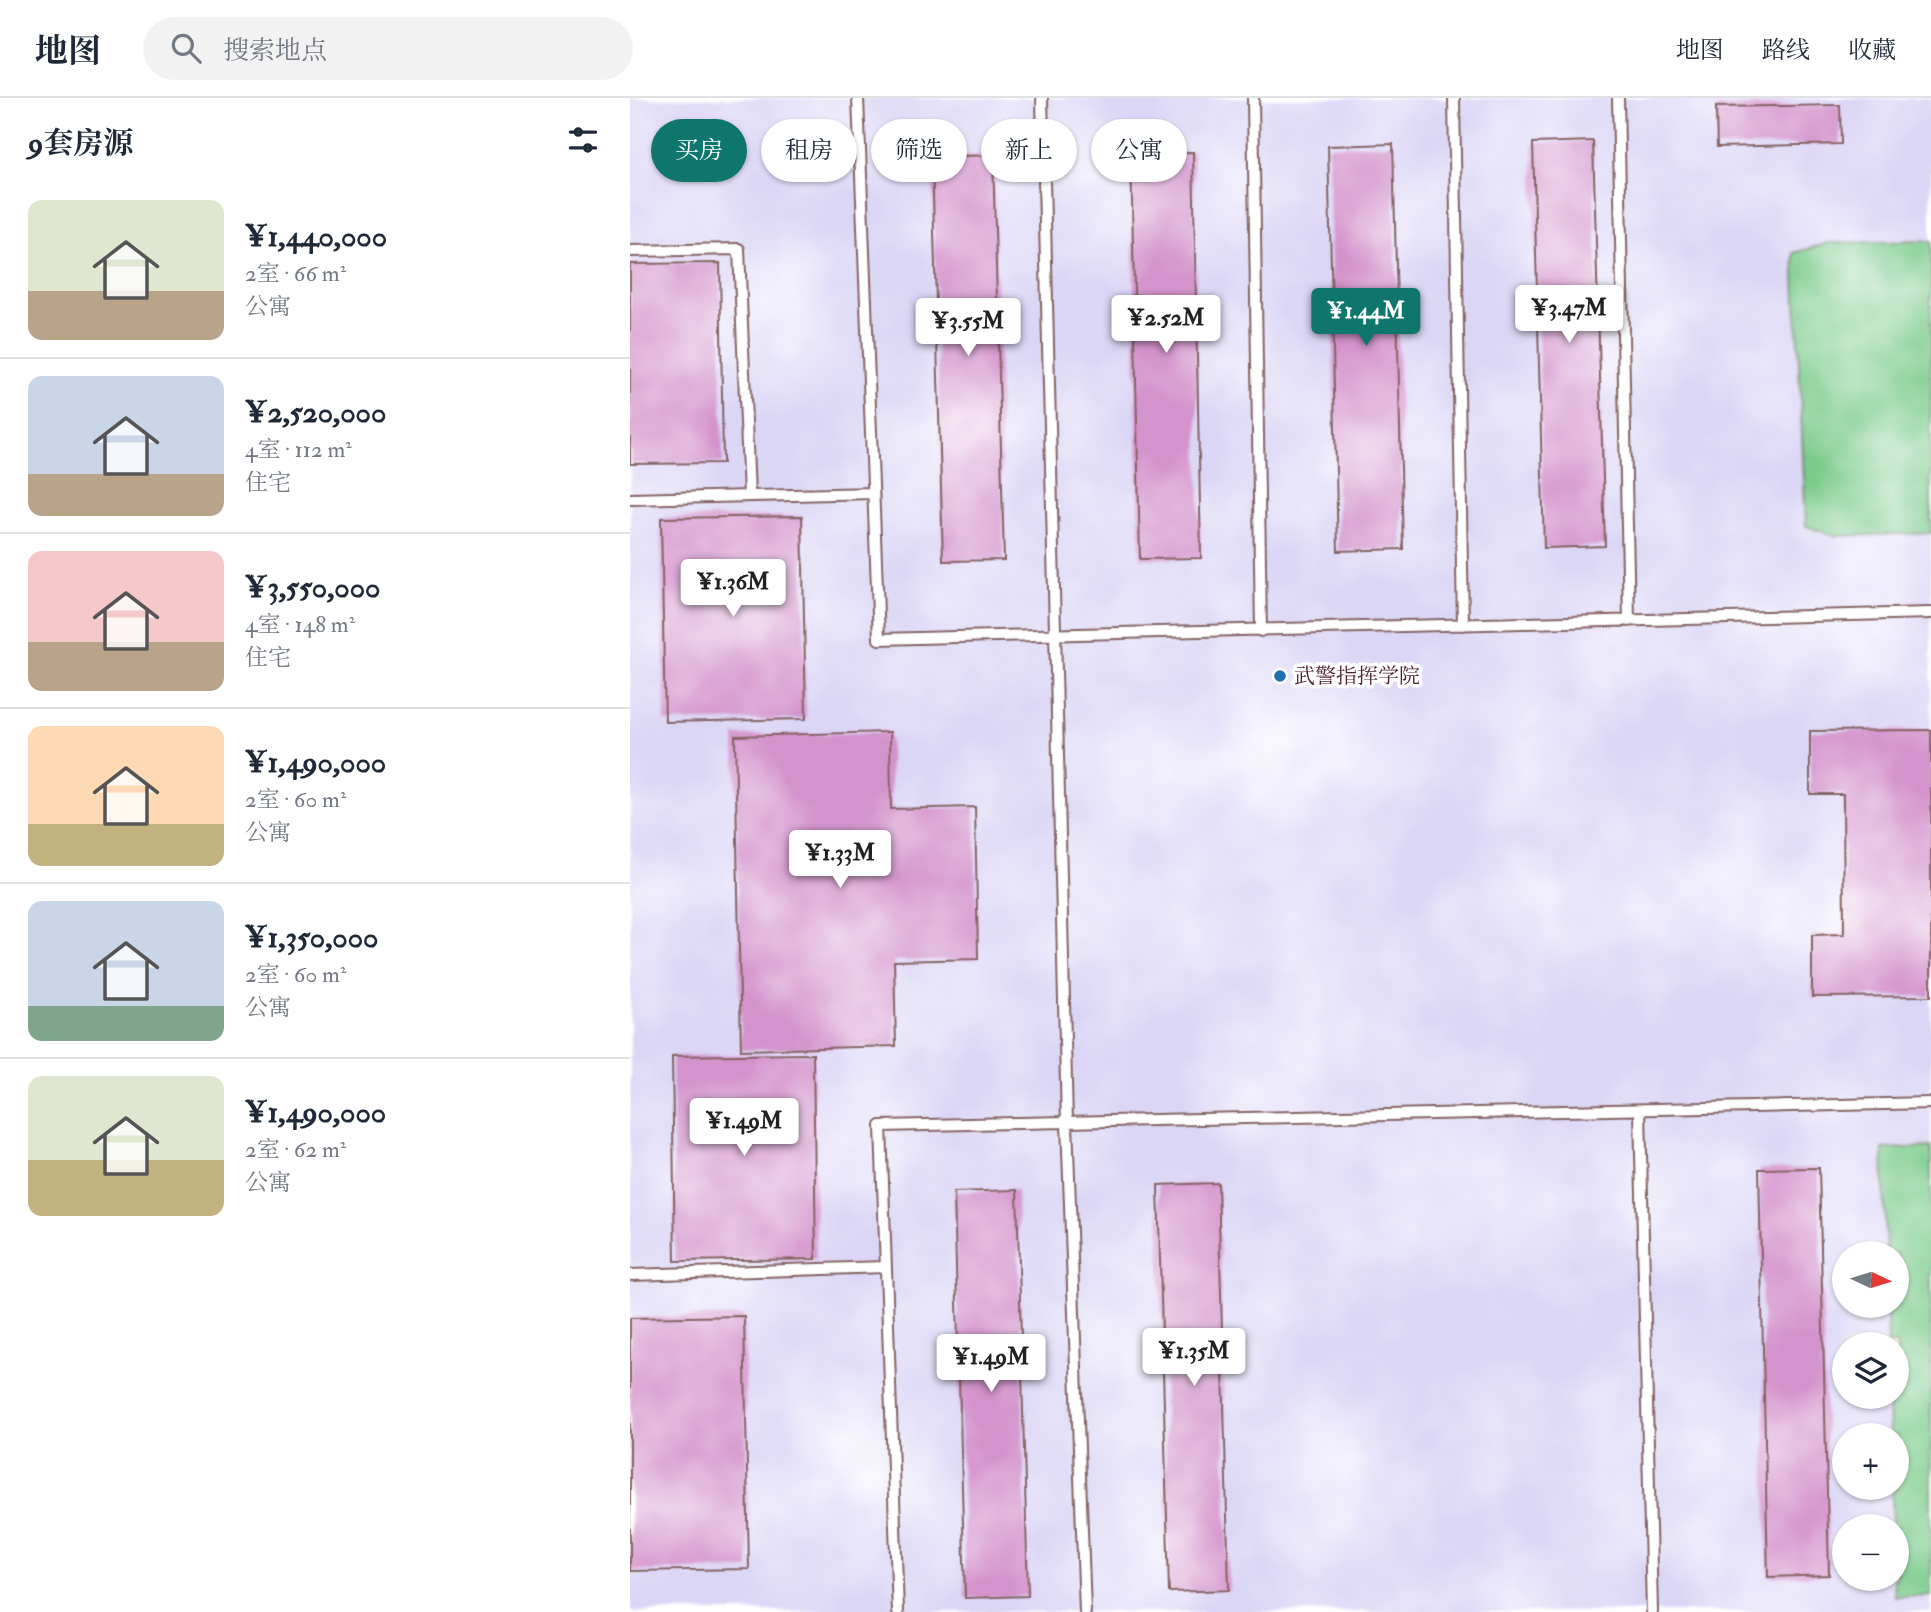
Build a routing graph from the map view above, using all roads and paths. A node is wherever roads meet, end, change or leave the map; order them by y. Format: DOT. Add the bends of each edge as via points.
graph roads {
  1 [pos="858,98"];
  2 [pos="1042,98"];
  3 [pos="1253,98"];
  4 [pos="1454,98"];
  5 [pos="1618,98"];
  6 [pos="630,251"];
  7 [pos="873,493"];
  8 [pos="749,496"];
  9 [pos="630,499"];
  10 [pos="1931,613"];
  11 [pos="1629,621"];
  12 [pos="1463,625"];
  13 [pos="1261,631"];
  14 [pos="1057,636"];
  15 [pos="1931,1103"];
  16 [pos="1640,1111"];
  17 [pos="1067,1123"];
  18 [pos="886,1267"];
  19 [pos="630,1275"];
  20 [pos="898,1612"];
  21 [pos="1085,1612"];
  22 [pos="1652,1612"];
  1 -- 7 [label="lane"];
  2 -- 14 [label="lane"];
  3 -- 13 [label="lane"];
  4 -- 12 [label="lane"];
  5 -- 11 [label="lane"];
  6 -- 8 [label="lane" via="739,249"];
  7 -- 8 [label="lane"];
  7 -- 14 [label="lane" via="879,639"];
  8 -- 9 [label="lane"];
  10 -- 11 [label="lane"];
  11 -- 12 [label="lane"];
  12 -- 13 [label="lane"];
  13 -- 14 [label="lane"];
  14 -- 17 [label="lane"];
  15 -- 16 [label="lane"];
  16 -- 17 [label="lane"];
  16 -- 22 [label="lane"];
  17 -- 18 [label="lane" via="881,1126"];
  17 -- 21 [label="lane"];
  18 -- 19 [label="lane"];
  18 -- 20 [label="lane"];
}
